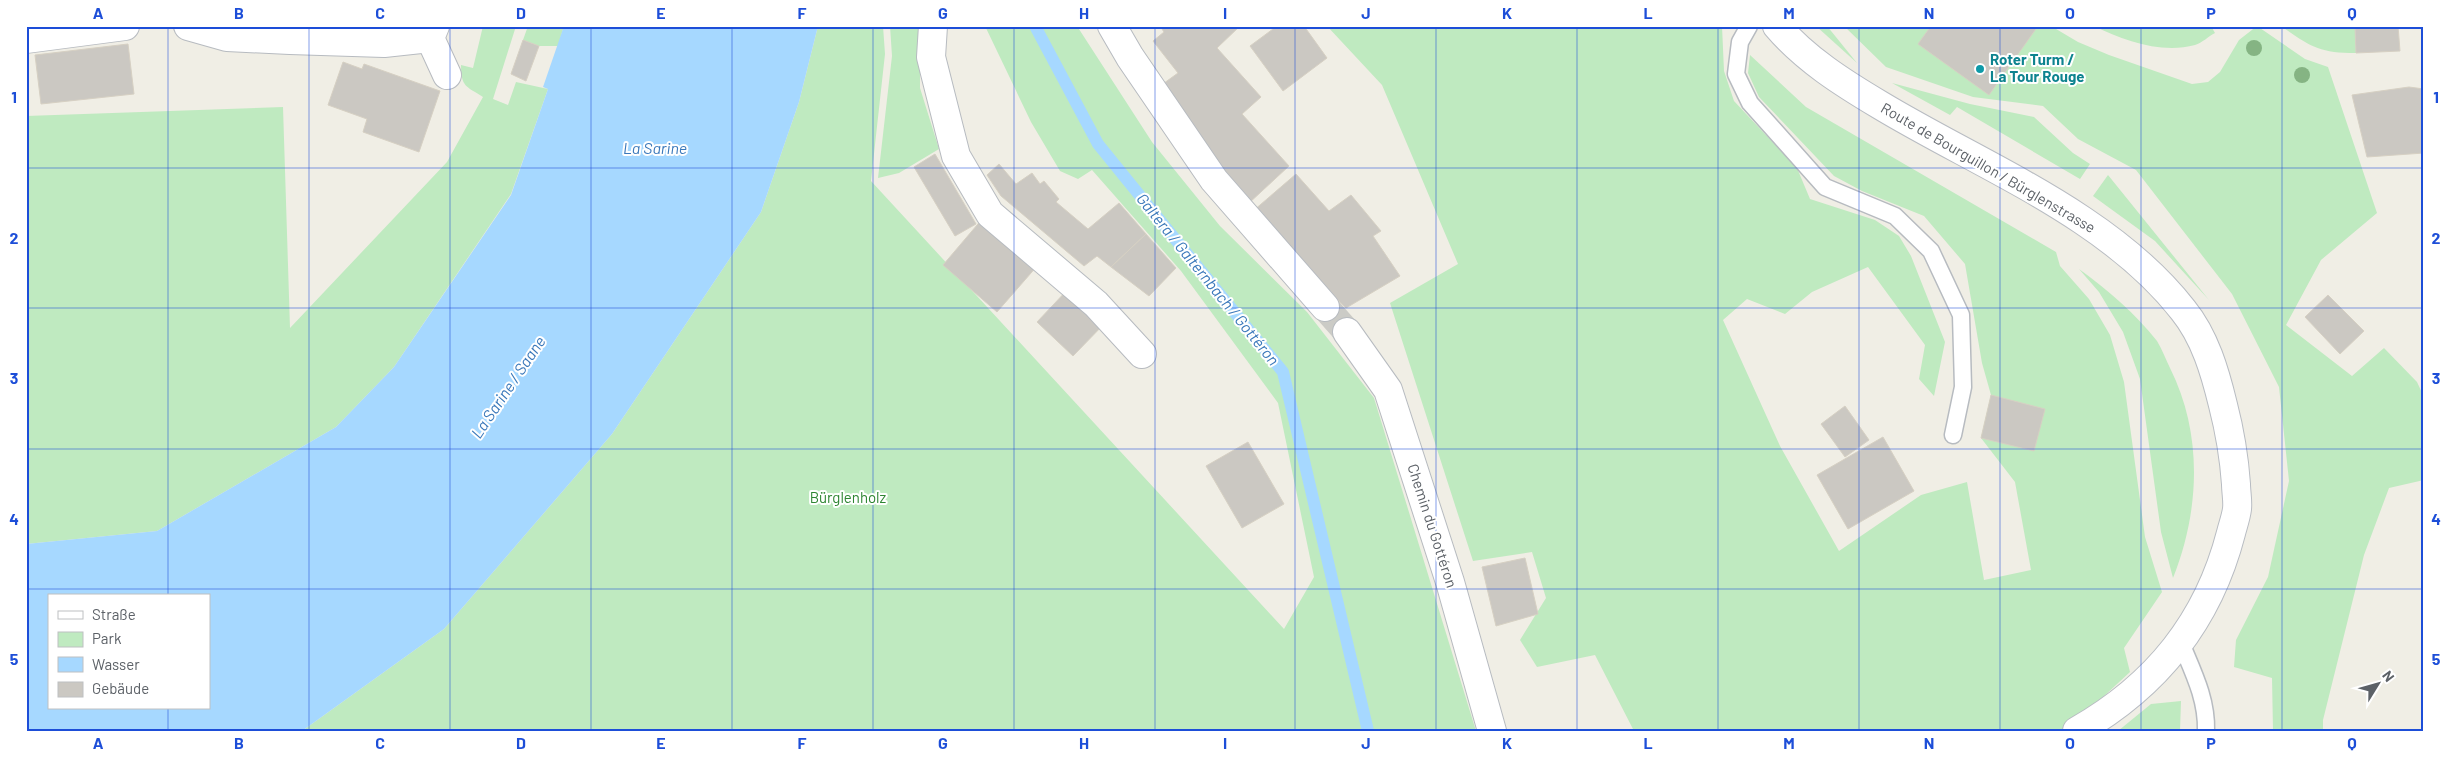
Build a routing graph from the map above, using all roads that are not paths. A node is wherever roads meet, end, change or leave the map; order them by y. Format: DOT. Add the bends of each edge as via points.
graph roads {
  1 [pos="125,26"];
  2 [pos="188,26"];
  3 [pos="933,26"];
  4 [pos="1112,26"];
  5 [pos="1748,26"];
  6 [pos="1777,26"];
  7 [pos="432,32"];
  8 [pos="26,40"];
  9 [pos="447,75"];
  10 [pos="1325,306"];
  11 [pos="1347,332"];
  12 [pos="1142,354"];
  13 [pos="1953,435"];
  14 [pos="2181,643"];
  15 [pos="1492,731"];
  16 [pos="2077,731"];
  17 [pos="2206,731"];
  1 -- 8 [label="street"];
  2 -- 7 [label="street" via="227,37 384,44"];
  3 -- 12 [label="street" via="931,56 956,156 990,214 1096,304"];
  4 -- 10 [label="street" via="1214,180"];
  5 -- 13 [label="lane" via="1740,42 1736,74 1750,103 1825,187 1894,216 1931,251 1961,315 1963,387"];
  6 -- 14 [label="street, Route de Bourguillon / Bürglenstrasse" via="1831,75 2086,222 2151,273 2184,312 2213,363 2233,442 2237,508 2222,566 2198,617"];
  7 -- 9 [label="street"];
  11 -- 15 [label="street, Chemin du Gottéron" via="1388,390 1450,582"];
  14 -- 16 [label="street, Route de Bourguillon / Bürglenstrasse" via="2151,677 2109,713"];
  14 -- 17 [label="lane" via="2202,695"];
}
